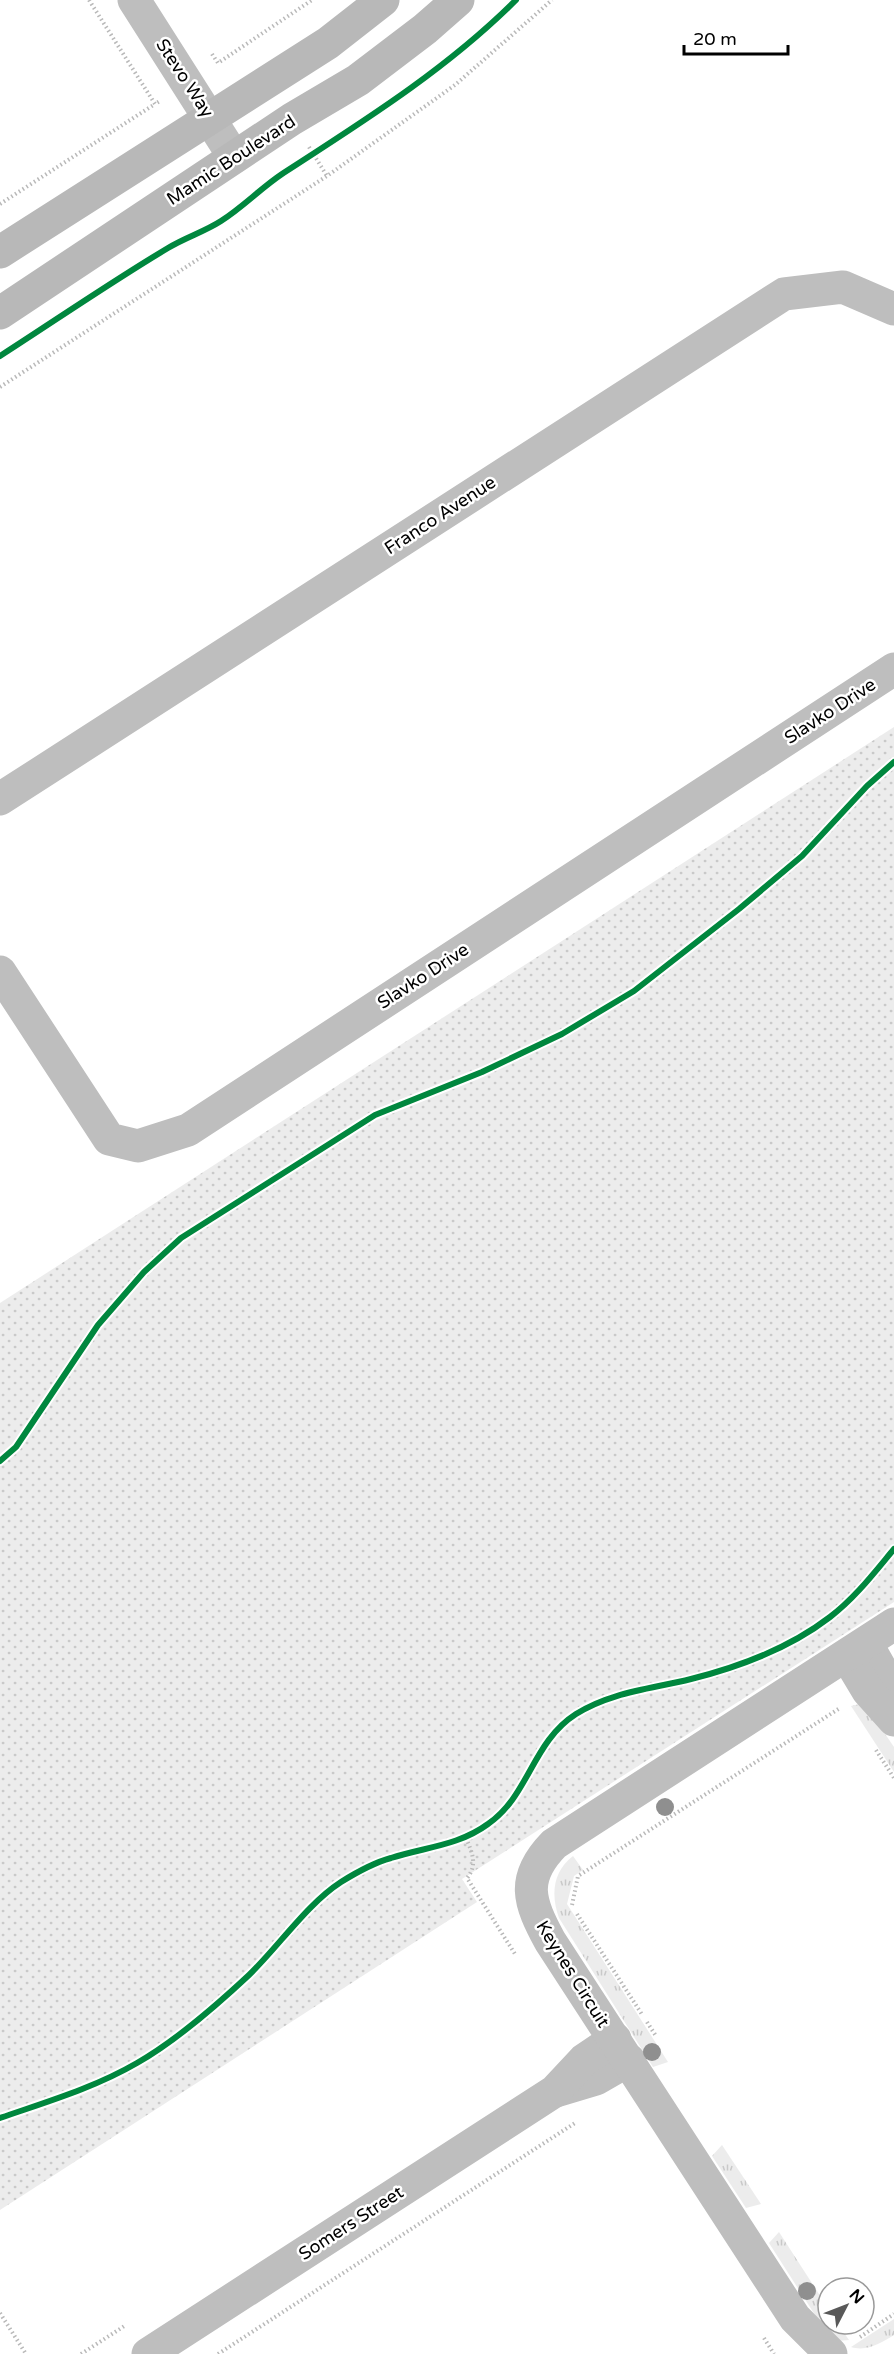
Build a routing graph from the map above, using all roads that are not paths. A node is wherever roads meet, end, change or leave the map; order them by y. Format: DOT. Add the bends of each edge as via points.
graph roads {
  1 [pos="134,0"];
  2 [pos="383,0"];
  3 [pos="458,0"];
  4 [pos="209,117"];
  5 [pos="234,157"];
  6 [pos="0,252"];
  7 [pos="894,309"];
  8 [pos="0,313"];
  9 [pos="894,669"];
  10 [pos="0,799"];
  11 [pos="0,972"];
  12 [pos="894,1624"];
  13 [pos="856,1649"];
  14 [pos="881,1691"];
  15 [pos="894,1720"];
  16 [pos="622,2050"];
  17 [pos="795,2318"];
  18 [pos="842,2348"];
  19 [pos="148,2354"];
  20 [pos="807,2354"];
  1 -- 4 [label="street, Stevo Way"];
  2 -- 4 [label="street" via="328,43"];
  3 -- 5 [label="street, Mamic Boulevard" via="358,80"];
  4 -- 5 [label="street, Stevo Way"];
  4 -- 6 [label="street"];
  5 -- 8 [label="street, Mamic Boulevard"];
  7 -- 10 [label="street, Franco Avenue" via="843,287 784,294"];
  9 -- 11 [label="street, Slavko Drive" via="188,1130 138,1146 109,1138"];
  12 -- 13 [label="street, Keynes Circuit"];
  13 -- 14 [label="street"];
  13 -- 16 [label="street, Keynes Circuit" via="554,1844 536,1865 530,1881 536,1916"];
  14 -- 15 [label="street"];
  16 -- 17 [label="street, Keynes Circuit"];
  16 -- 19 [label="street, Somers Street" via="584,2060 555,2091"];
  17 -- 18 [label="street, Keynes Circuit"];
  17 -- 20 [label="street, Keynes Circuit"];
}
